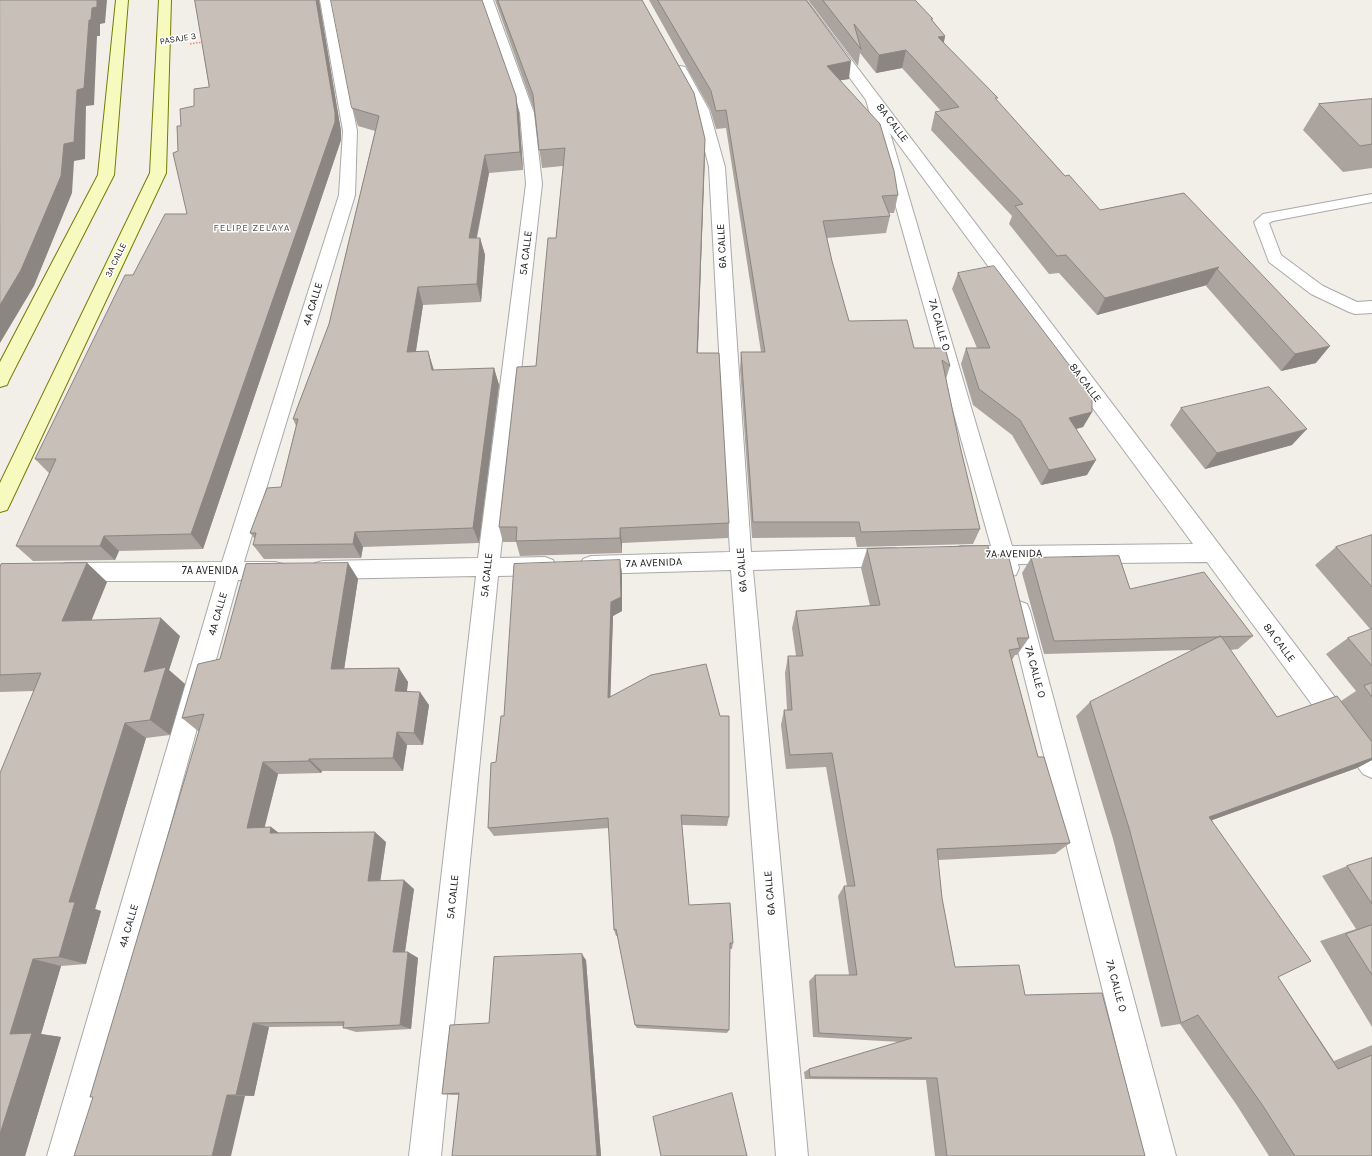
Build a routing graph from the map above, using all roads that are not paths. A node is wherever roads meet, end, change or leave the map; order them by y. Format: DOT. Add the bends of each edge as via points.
graph roads {
  1 [pos="122,0"];
  2 [pos="165,0"];
  3 [pos="326,0"];
  4 [pos="487,0"];
  5 [pos="799,0"];
  6 [pos="672,55"];
  7 [pos="873,99"];
  8 [pos="1372,198"];
  9 [pos="1372,307"];
  10 [pos="0,380"];
  11 [pos="0,504"];
  12 [pos="1212,553"];
  13 [pos="1004,554"];
  14 [pos="917,556"];
  15 [pos="941,556"];
  16 [pos="741,560"];
  17 [pos="488,568"];
  18 [pos="230,571"];
  19 [pos="48,572"];
  20 [pos="1372,766"];
  21 [pos="63,1156"];
  22 [pos="425,1156"];
  23 [pos="792,1156"];
  24 [pos="1160,1156"];
  1 -- 10 [label="street" via="106,174"];
  2 -- 11 [label="street, 3A CALLE" via="158,172"];
  3 -- 18 [label="street, 4A CALLE" via="350,132 347,195"];
  4 -- 17 [label="street, 5A CALLE" via="527,113 534,184"];
  5 -- 7 [label="street, 8A CALLE"];
  6 -- 16 [label="street, 6A CALLE" via="702,110 717,168"];
  7 -- 12 [label="street, 8A CALLE"];
  7 -- 13 [label="street, 7A CALLE O"];
  8 -- 9 [label="lane" via="1268,217 1261,222 1274,258 1317,290 1355,308"];
  12 -- 13 [label="street, 7A AVENIDA"];
  12 -- 20 [label="street, 8A CALLE"];
  13 -- 15 [label="street, 7A AVENIDA"];
  13 -- 24 [label="street, 7A CALLE O"];
  14 -- 16 [label="street, 7A AVENIDA"];
  16 -- 17 [label="street, 7A AVENIDA"];
  16 -- 23 [label="street, 6A CALLE"];
  17 -- 18 [label="street, 7A AVENIDA"];
  17 -- 22 [label="street, 5A CALLE"];
  18 -- 19 [label="street, 7A AVENIDA"];
  18 -- 21 [label="street, 4A CALLE"];
}
